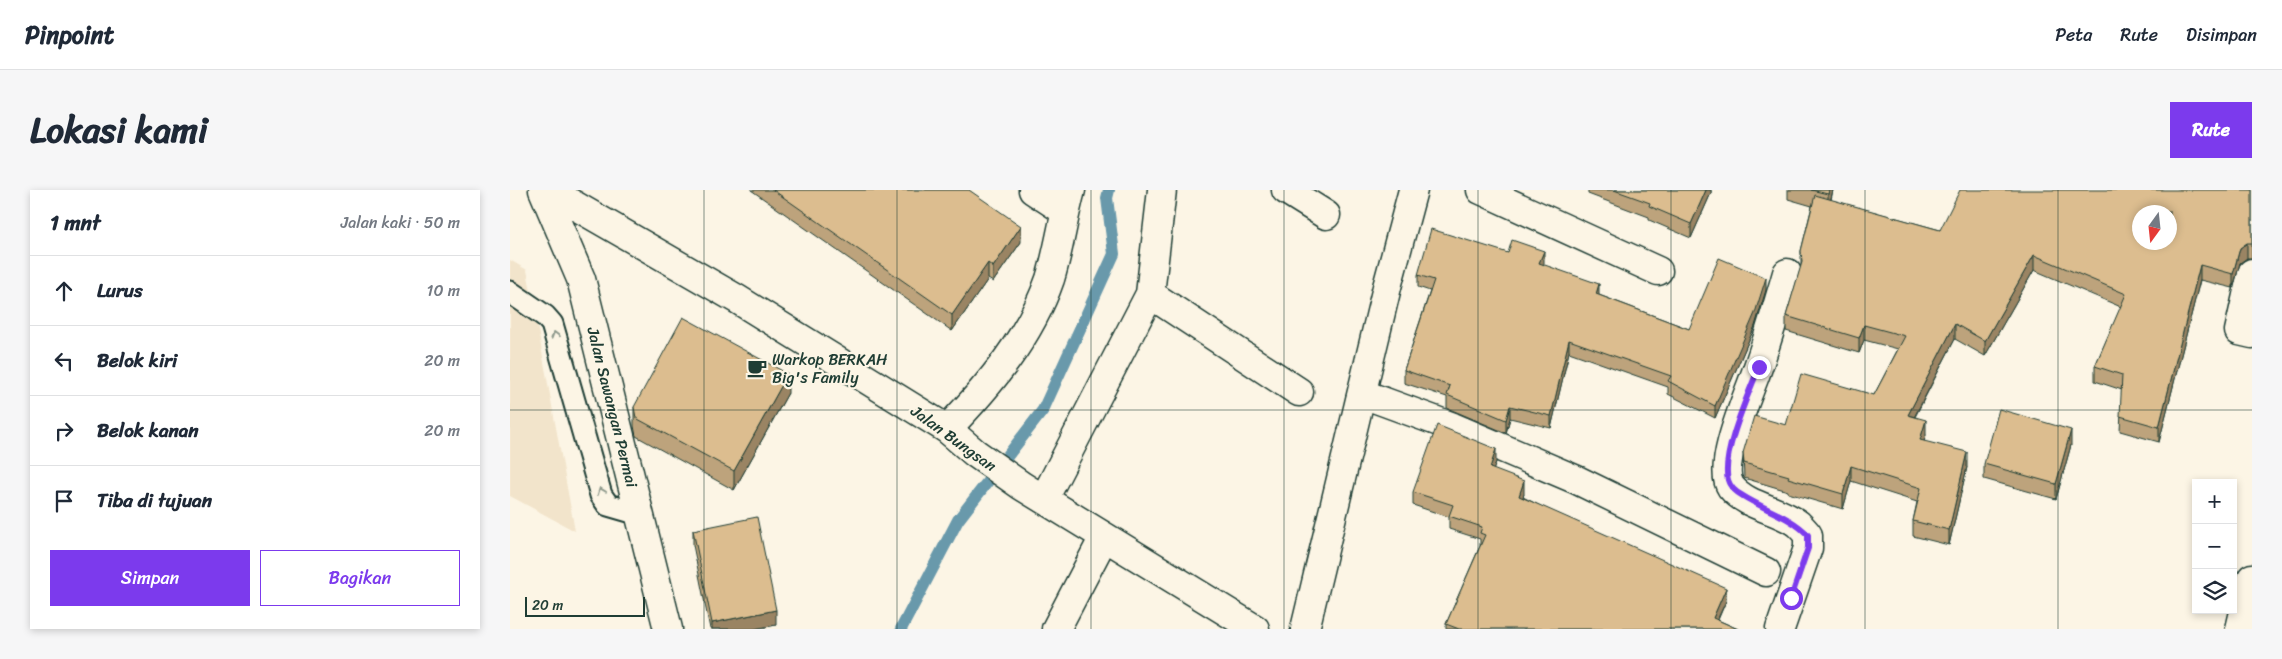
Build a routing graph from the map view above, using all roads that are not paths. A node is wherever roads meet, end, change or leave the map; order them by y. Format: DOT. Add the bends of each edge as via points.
graph roads {
  1 [pos="543,190"];
  2 [pos="548,190"];
  3 [pos="1033,190"];
  4 [pos="1162,190"];
  5 [pos="1286,190"];
  6 [pos="1413,190"];
  7 [pos="1482,190"];
  8 [pos="1068,200"];
  9 [pos="1326,216"];
  10 [pos="1658,272"];
  11 [pos="1787,272"];
  12 [pos="2252,273"];
  13 [pos="510,292"];
  14 [pos="1150,294"];
  15 [pos="2252,334"];
  16 [pos="1299,392"];
  17 [pos="1363,394"];
  18 [pos="947,429"];
  19 [pos="1033,493"];
  20 [pos="639,514"];
  21 [pos="1104,538"];
  22 [pos="1766,572"];
  23 [pos="2252,578"];
  24 [pos="665,628"];
  25 [pos="1056,629"];
  26 [pos="1256,629"];
  27 [pos="1305,629"];
  28 [pos="1780,629"];
  29 [pos="2240,629"];
  1 -- 20 [label="street, Jalan Sawangan Permai" via="581,279"];
  2 -- 18 [label="street, Jalan Bungsan" via="737,299"];
  3 -- 8 [label="street"];
  4 -- 14 [label="street"];
  5 -- 9 [label="street"];
  6 -- 17 [label="street"];
  7 -- 10 [label="street"];
  8 -- 18 [label="street" via="1050,279 1028,328 986,389"];
  11 -- 28 [label="street" via="1759,367 1735,430 1727,465 1732,488 1797,523 1808,535 1808,548"];
  12 -- 15 [label="street" via="2239,331"];
  20 -- 13 [label="lane, one-way" via="608,504 601,495 552,324"];
  14 -- 16 [label="street"];
  14 -- 19 [label="street"];
  17 -- 22 [label="street" via="1453,427 1577,480"];
  17 -- 27 [label="street"];
  18 -- 19 [label="street, Jalan Bungsan" via="975,454"];
  19 -- 21 [label="street, Jalan Bungsan"];
  20 -- 24 [label="street, Jalan Sawangan Permai"];
  21 -- 25 [label="street"];
  21 -- 26 [label="street, Jalan Bungsan"];
  23 -- 29 [label="street"];
}
